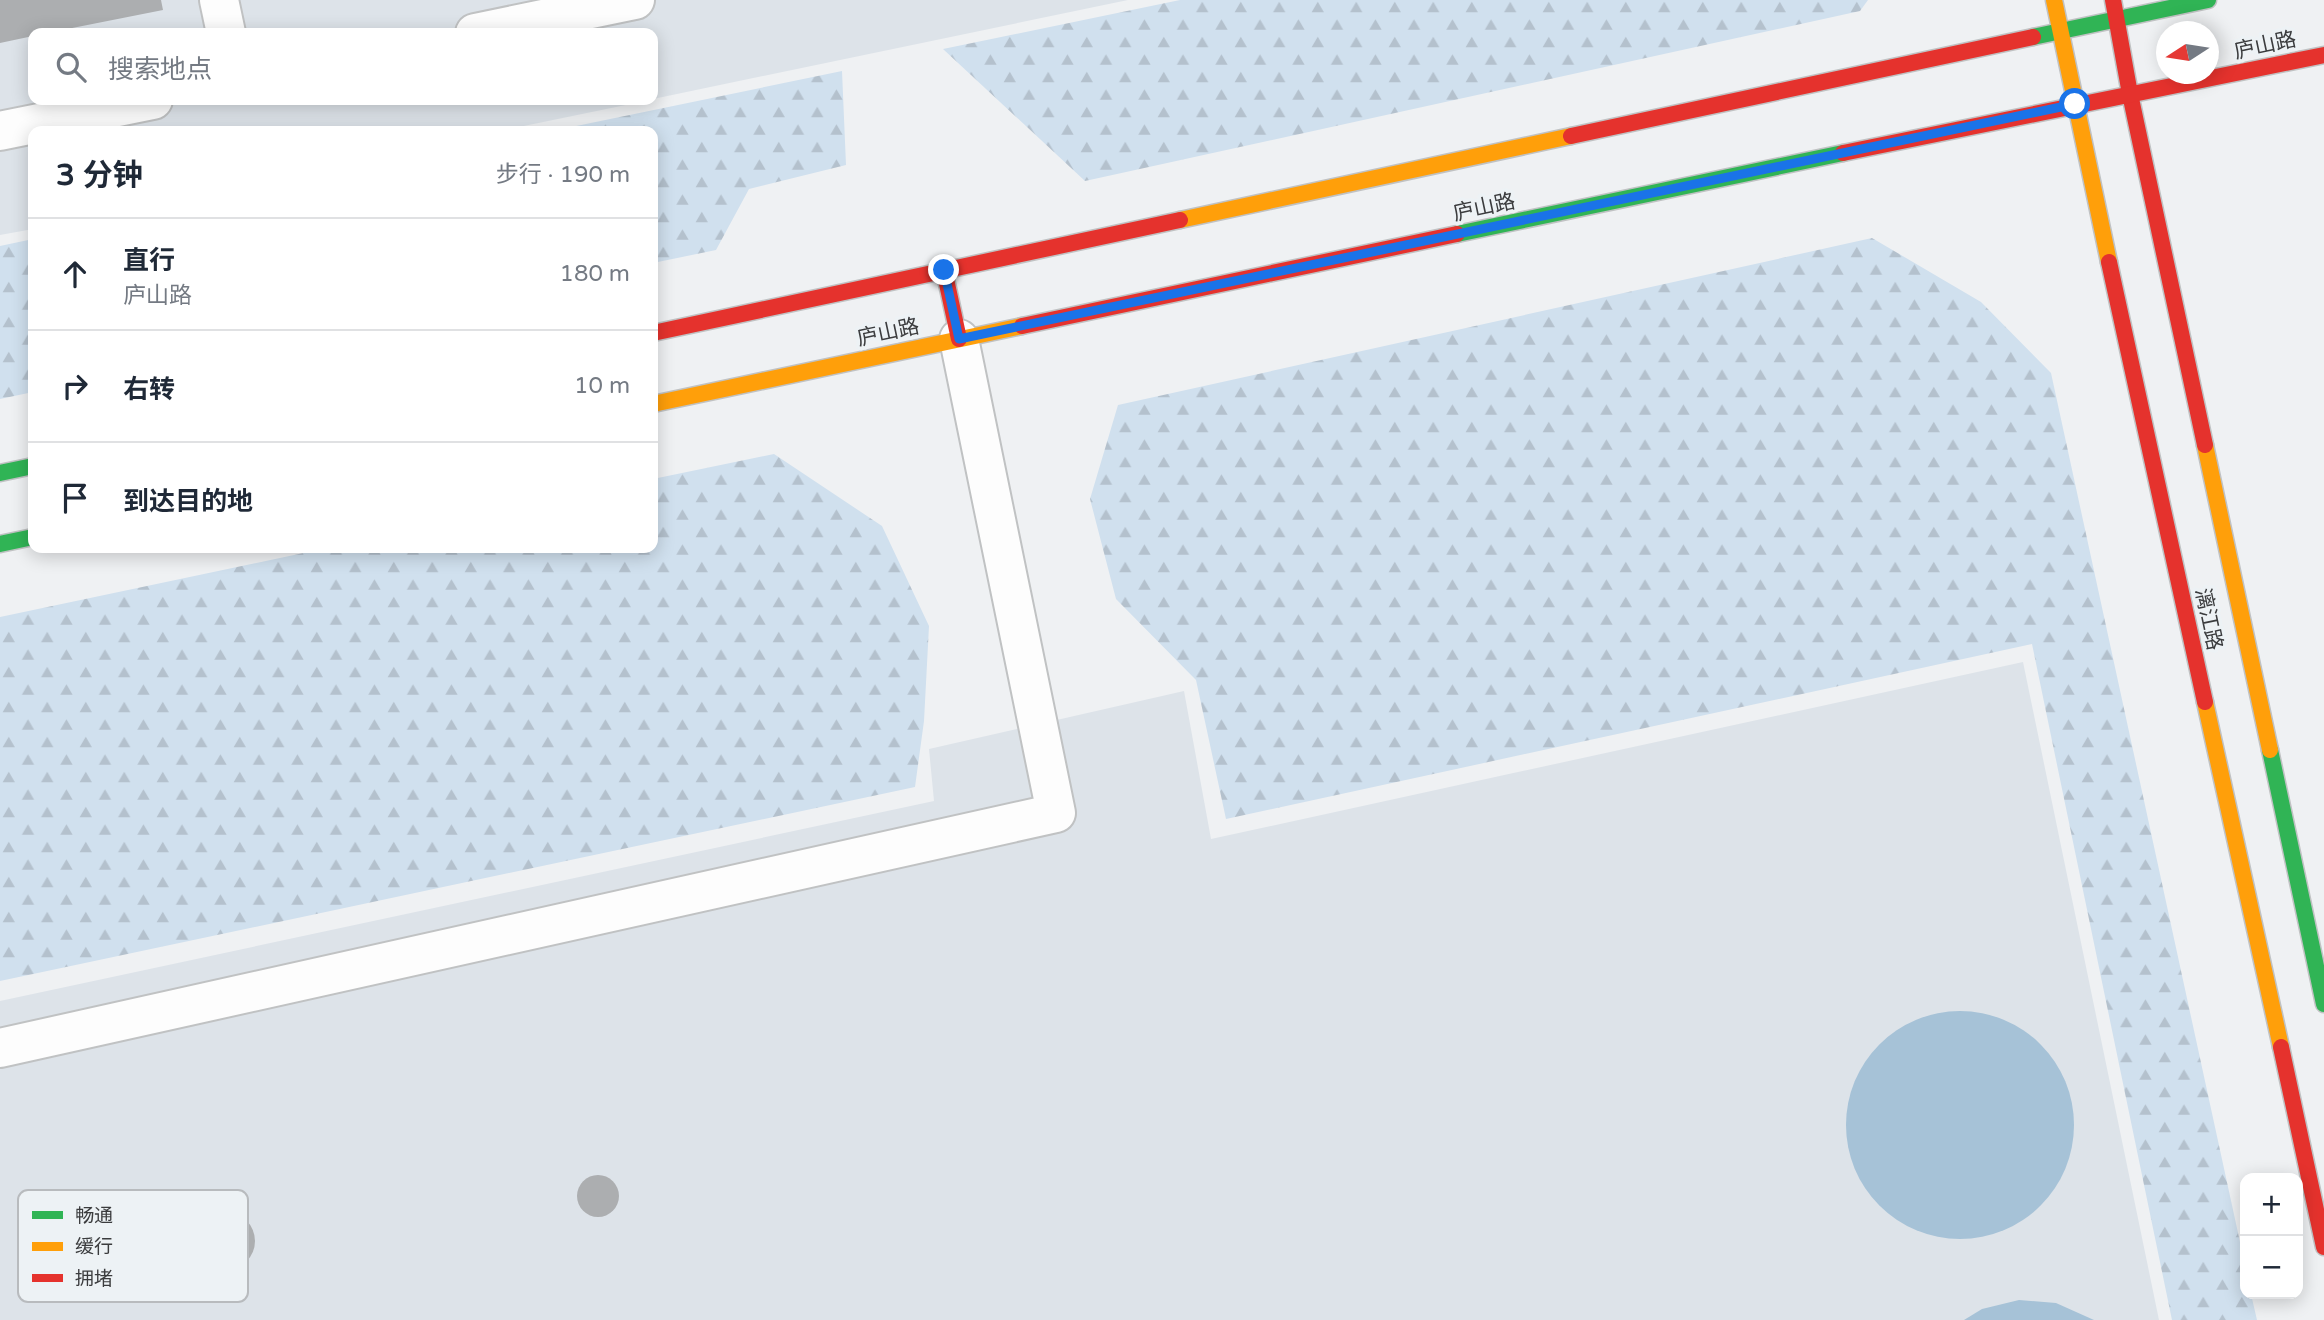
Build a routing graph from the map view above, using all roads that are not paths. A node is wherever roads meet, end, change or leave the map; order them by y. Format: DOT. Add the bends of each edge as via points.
graph roads {
  1 [pos="219,0"];
  2 [pos="635,0"];
  3 [pos="2054,0"];
  4 [pos="2113,0"];
  5 [pos="2208,0"];
  6 [pos="2118,19"];
  7 [pos="225,28"];
  8 [pos="499,28"];
  9 [pos="2061,30"];
  10 [pos="2324,54"];
  11 [pos="2130,94"];
  12 [pos="2075,104"];
  13 [pos="128,105"];
  14 [pos="0,131"];
  15 [pos="944,270"];
  16 [pos="658,332"];
  17 [pos="959,339"];
  18 [pos="658,403"];
  19 [pos="28,467"];
  20 [pos="0,473"];
  21 [pos="28,538"];
  22 [pos="0,544"];
  23 [pos="2324,1004"];
  24 [pos="0,1048"];
  25 [pos="2324,1247"];
  1 -- 7 [label="street"];
  2 -- 8 [label="street"];
  3 -- 9 [label="main road, 漓江路"];
  4 -- 6 [label="main road, 漓江路"];
  5 -- 6 [label="main road"];
  6 -- 9 [label="main road"];
  6 -- 11 [label="main road, 漓江路"];
  9 -- 12 [label="main road, 漓江路"];
  9 -- 15 [label="main road"];
  10 -- 11 [label="main road, 庐山路"];
  11 -- 12 [label="main road, 庐山路"];
  11 -- 23 [label="main road, 漓江路"];
  12 -- 17 [label="main road, 庐山路"];
  12 -- 25 [label="main road, 漓江路"];
  13 -- 14 [label="street"];
  15 -- 16 [label="main road"];
  15 -- 17 [label="main road"];
  17 -- 18 [label="main road, 庐山路"];
  17 -- 24 [label="street" via="1056,813"];
  19 -- 20 [label="main road"];
  21 -- 22 [label="main road"];
}
